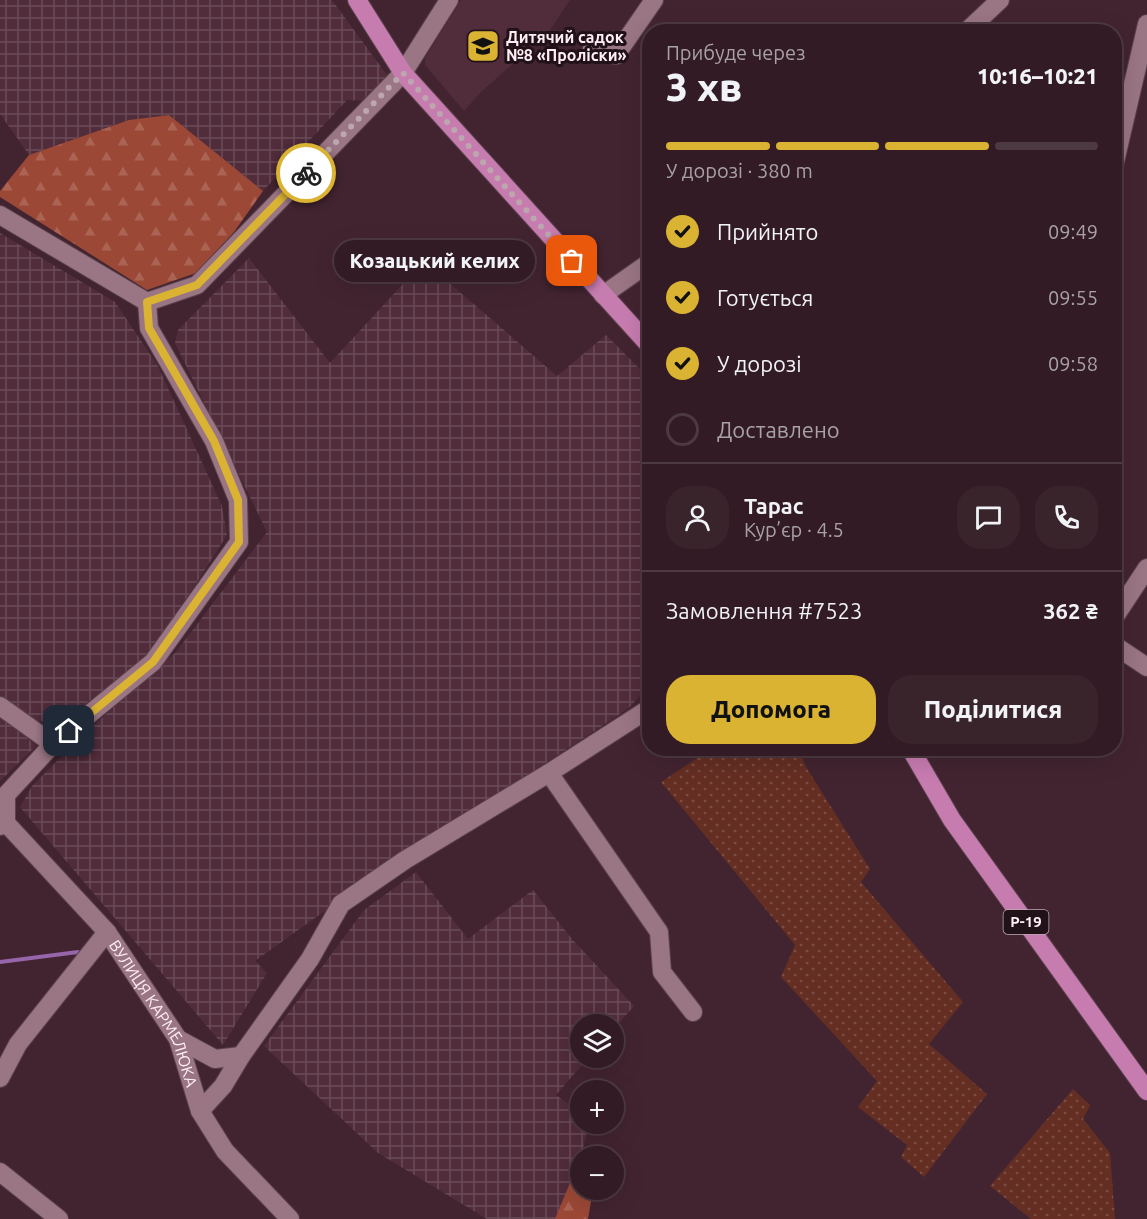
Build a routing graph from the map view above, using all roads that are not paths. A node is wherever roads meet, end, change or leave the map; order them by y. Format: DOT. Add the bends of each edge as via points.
graph roads {
  1 [pos="357,0"];
  2 [pos="449,0"];
  3 [pos="654,0"];
  4 [pos="1000,0"];
  5 [pos="974,24"];
  6 [pos="1147,24"];
  7 [pos="592,50"];
  8 [pos="403,73"];
  9 [pos="1122,132"];
  10 [pos="0,215"];
  11 [pos="642,268"];
  12 [pos="603,295"];
  13 [pos="147,302"];
  14 [pos="642,337"];
  15 [pos="1147,568"];
  16 [pos="1122,606"];
  17 [pos="1122,650"];
  18 [pos="1147,666"];
  19 [pos="0,706"];
  20 [pos="642,713"];
  21 [pos="53,744"];
  22 [pos="915,756"];
  23 [pos="549,773"];
  24 [pos="3,825"];
  25 [pos="107,932"];
  26 [pos="693,1012"];
  27 [pos="178,1038"];
  28 [pos="241,1056"];
  29 [pos="0,1078"];
  30 [pos="1147,1091"];
  31 [pos="200,1110"];
  32 [pos="0,1172"];
  33 [pos="59,1219"];
  34 [pos="290,1219"];
  1 -- 8 [label="main road"];
  2 -- 8 [label="street"];
  3 -- 7 [label="street" via="616,55"];
  4 -- 5 [label="street"];
  6 -- 9 [label="street"];
  8 -- 12 [label="main road"];
  8 -- 13 [label="street" via="197,285"];
  10 -- 13 [label="street"];
  11 -- 12 [label="street"];
  12 -- 14 [label="main road"];
  13 -- 21 [label="street" via="149,328 214,441 238,500 239,542 153,662"];
  15 -- 16 [label="street"];
  17 -- 18 [label="street"];
  19 -- 21 [label="street"];
  20 -- 23 [label="street"];
  21 -- 24 [label="street" via="6,795"];
  22 -- 30 [label="main road, Р-19" via="952,820"];
  23 -- 26 [label="street" via="659,932 662,972"];
  23 -- 28 [label="street" via="405,860 341,904 310,959"];
  24 -- 25 [label="street, ВУЛИЦЯ КАРМЕЛЮКА"];
  25 -- 27 [label="street, ВУЛИЦЯ КАРМЕЛЮКА"];
  25 -- 29 [label="street" via="18,1044"];
  27 -- 28 [label="street" via="215,1059"];
  27 -- 31 [label="street, ВУЛИЦЯ КАРМЕЛЮКА"];
  28 -- 31 [label="street" via="223,1086"];
  31 -- 34 [label="street, ВУЛИЦЯ КАРМЕЛЮКА" via="225,1151"];
  32 -- 33 [label="street"];
}
